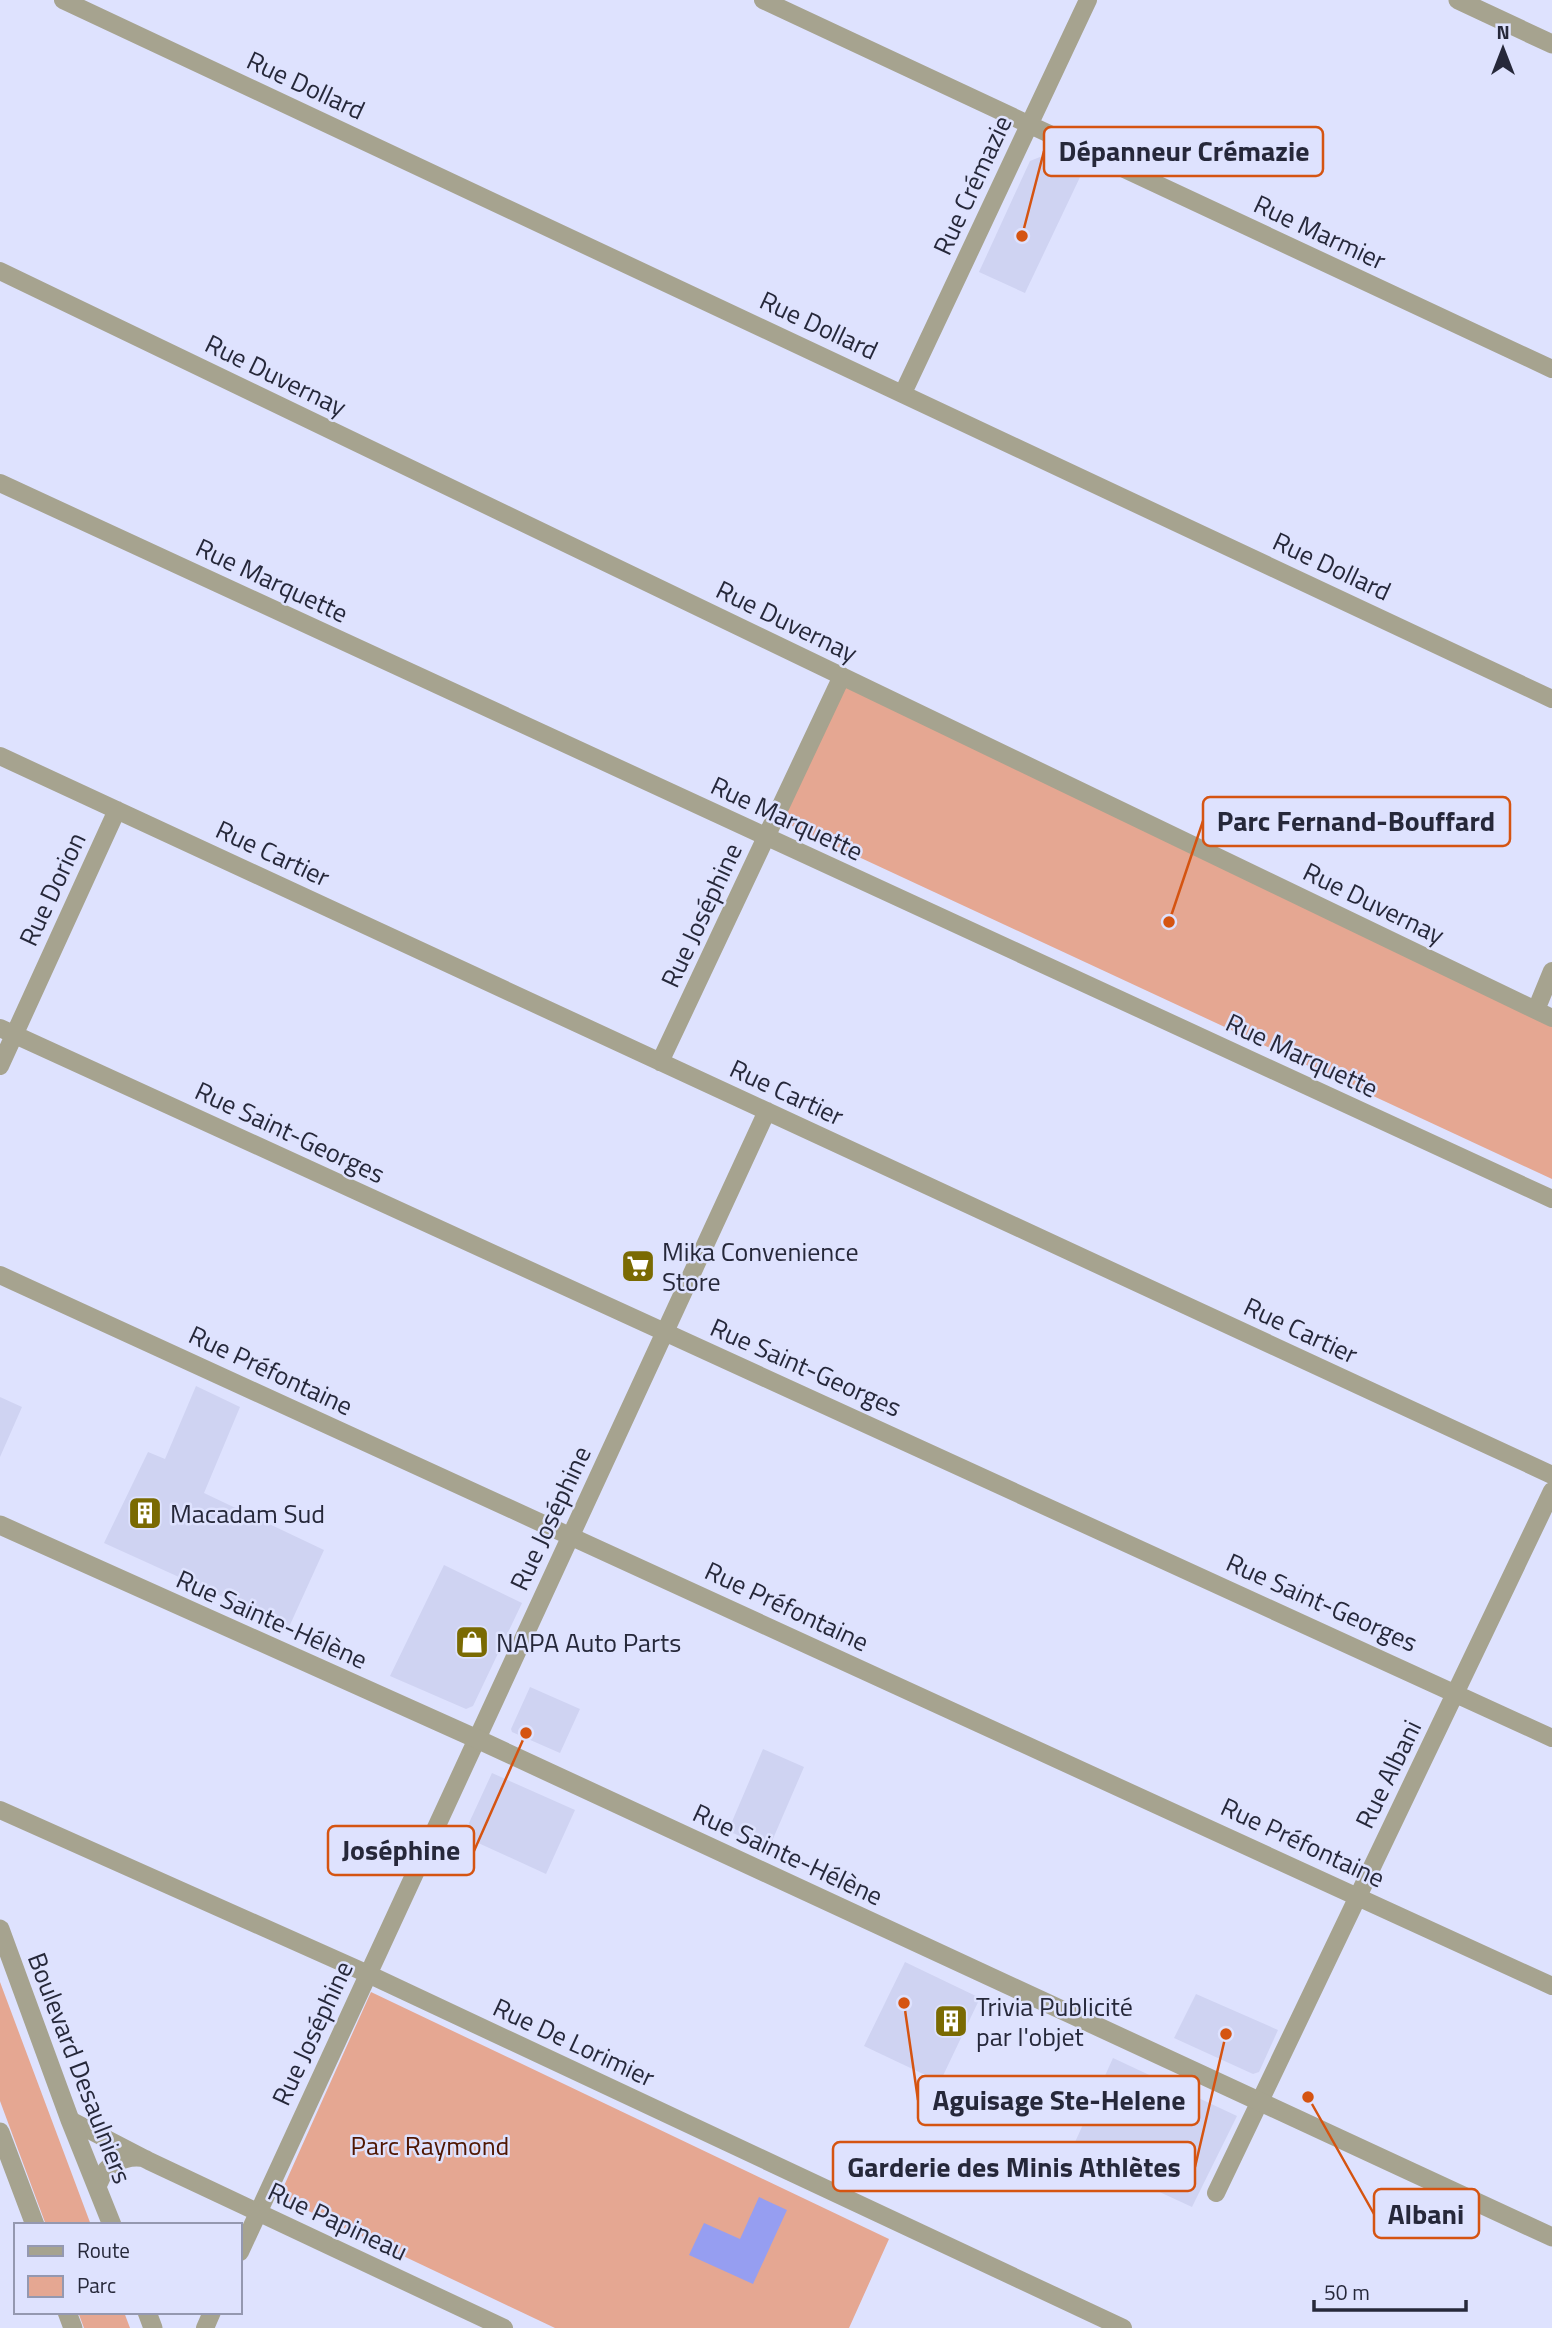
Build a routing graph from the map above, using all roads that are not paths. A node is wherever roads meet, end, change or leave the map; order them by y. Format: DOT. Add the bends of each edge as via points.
graph roads {
  1 [pos="63,0"];
  2 [pos="763,0"];
  3 [pos="1088,0"];
  4 [pos="1458,0"];
  5 [pos="1552,44"];
  6 [pos="1029,125"];
  7 [pos="0,271"];
  8 [pos="1552,369"];
  9 [pos="903,393"];
  10 [pos="0,483"];
  11 [pos="842,676"];
  12 [pos="1552,699"];
  13 [pos="0,756"];
  14 [pos="117,810"];
  15 [pos="766,838"];
  16 [pos="1552,971"];
  17 [pos="1535,1010"];
  18 [pos="1552,1017"];
  19 [pos="7,1031"];
  20 [pos="660,1062"];
  21 [pos="0,1066"];
  22 [pos="767,1111"];
  23 [pos="1552,1199"];
  24 [pos="0,1275"];
  25 [pos="665,1331"];
  26 [pos="1552,1475"];
  27 [pos="1552,1491"];
  28 [pos="0,1525"];
  29 [pos="570,1536"];
  30 [pos="1456,1692"];
  31 [pos="1552,1738"];
  32 [pos="477,1739"];
  33 [pos="0,1810"];
  34 [pos="1358,1896"];
  35 [pos="0,1929"];
  36 [pos="368,1974"];
  37 [pos="1552,1986"];
  38 [pos="1260,2102"];
  39 [pos="70,2120"];
  40 [pos="0,2132"];
  41 [pos="149,2161"];
  42 [pos="97,2187"];
  43 [pos="1216,2193"];
  44 [pos="258,2212"];
  45 [pos="34,2223"];
  46 [pos="111,2223"];
  47 [pos="1552,2237"];
  48 [pos="242,2248"];
  49 [pos="504,2328"];
  50 [pos="1123,2328"];
  1 -- 9 [label="street, Rue Dollard"];
  2 -- 6 [label="street, Rue Marmier"];
  3 -- 6 [label="street, Rue Crémazie"];
  4 -- 5 [label="street"];
  6 -- 8 [label="street, Rue Marmier"];
  6 -- 9 [label="street, Rue Crémazie"];
  7 -- 11 [label="street, Rue Duvernay"];
  9 -- 12 [label="street, Rue Dollard"];
  10 -- 15 [label="street, Rue Marquette"];
  11 -- 15 [label="street, Rue Joséphine"];
  11 -- 17 [label="street, Rue Duvernay"];
  13 -- 14 [label="street, Rue Cartier"];
  14 -- 19 [label="street, Rue Dorion"];
  14 -- 20 [label="street, Rue Cartier"];
  15 -- 20 [label="street, Rue Joséphine"];
  15 -- 23 [label="street, Rue Marquette"];
  16 -- 17 [label="street"];
  17 -- 18 [label="street, Rue Duvernay"];
  19 -- 21 [label="street, Rue Dorion"];
  19 -- 25 [label="street, Rue Saint-Georges"];
  20 -- 22 [label="street, Rue Cartier"];
  22 -- 25 [label="street, Rue Joséphine"];
  22 -- 26 [label="street, Rue Cartier"];
  24 -- 29 [label="street, Rue Préfontaine"];
  25 -- 29 [label="street, Rue Joséphine"];
  25 -- 30 [label="street, Rue Saint-Georges"];
  27 -- 30 [label="street, Rue Albani"];
  28 -- 32 [label="street, Rue Sainte-Hélène"];
  29 -- 32 [label="street, Rue Joséphine"];
  29 -- 34 [label="street, Rue Préfontaine"];
  30 -- 31 [label="street, Rue Saint-Georges"];
  30 -- 34 [label="street, Rue Albani"];
  32 -- 36 [label="street, Rue Joséphine"];
  32 -- 38 [label="street, Rue Sainte-Hélène"];
  33 -- 36 [label="street, Rue De Lorimier"];
  34 -- 37 [label="street, Rue Préfontaine"];
  34 -- 38 [label="street, Rue Albani"];
  35 -- 39 [label="street, Boulevard Desaulniers"];
  36 -- 44 [label="street, Rue Joséphine"];
  36 -- 50 [label="street, Rue De Lorimier"];
  38 -- 43 [label="street, Rue Albani"];
  38 -- 47 [label="street, Rue Sainte-Hélène"];
  39 -- 41 [label="street, Rue Papineau"];
  39 -- 42 [label="street, Boulevard Desaulniers"];
  40 -- 45 [label="street"];
  41 -- 42 [label="street, Rue Papineau" via="140,2157 121,2160 106,2171"];
  41 -- 44 [label="street, Rue Papineau"];
  42 -- 46 [label="street, Boulevard Desaulniers"];
  44 -- 48 [label="street, Rue Joséphine"];
  44 -- 49 [label="street, Rue Papineau"];
}
